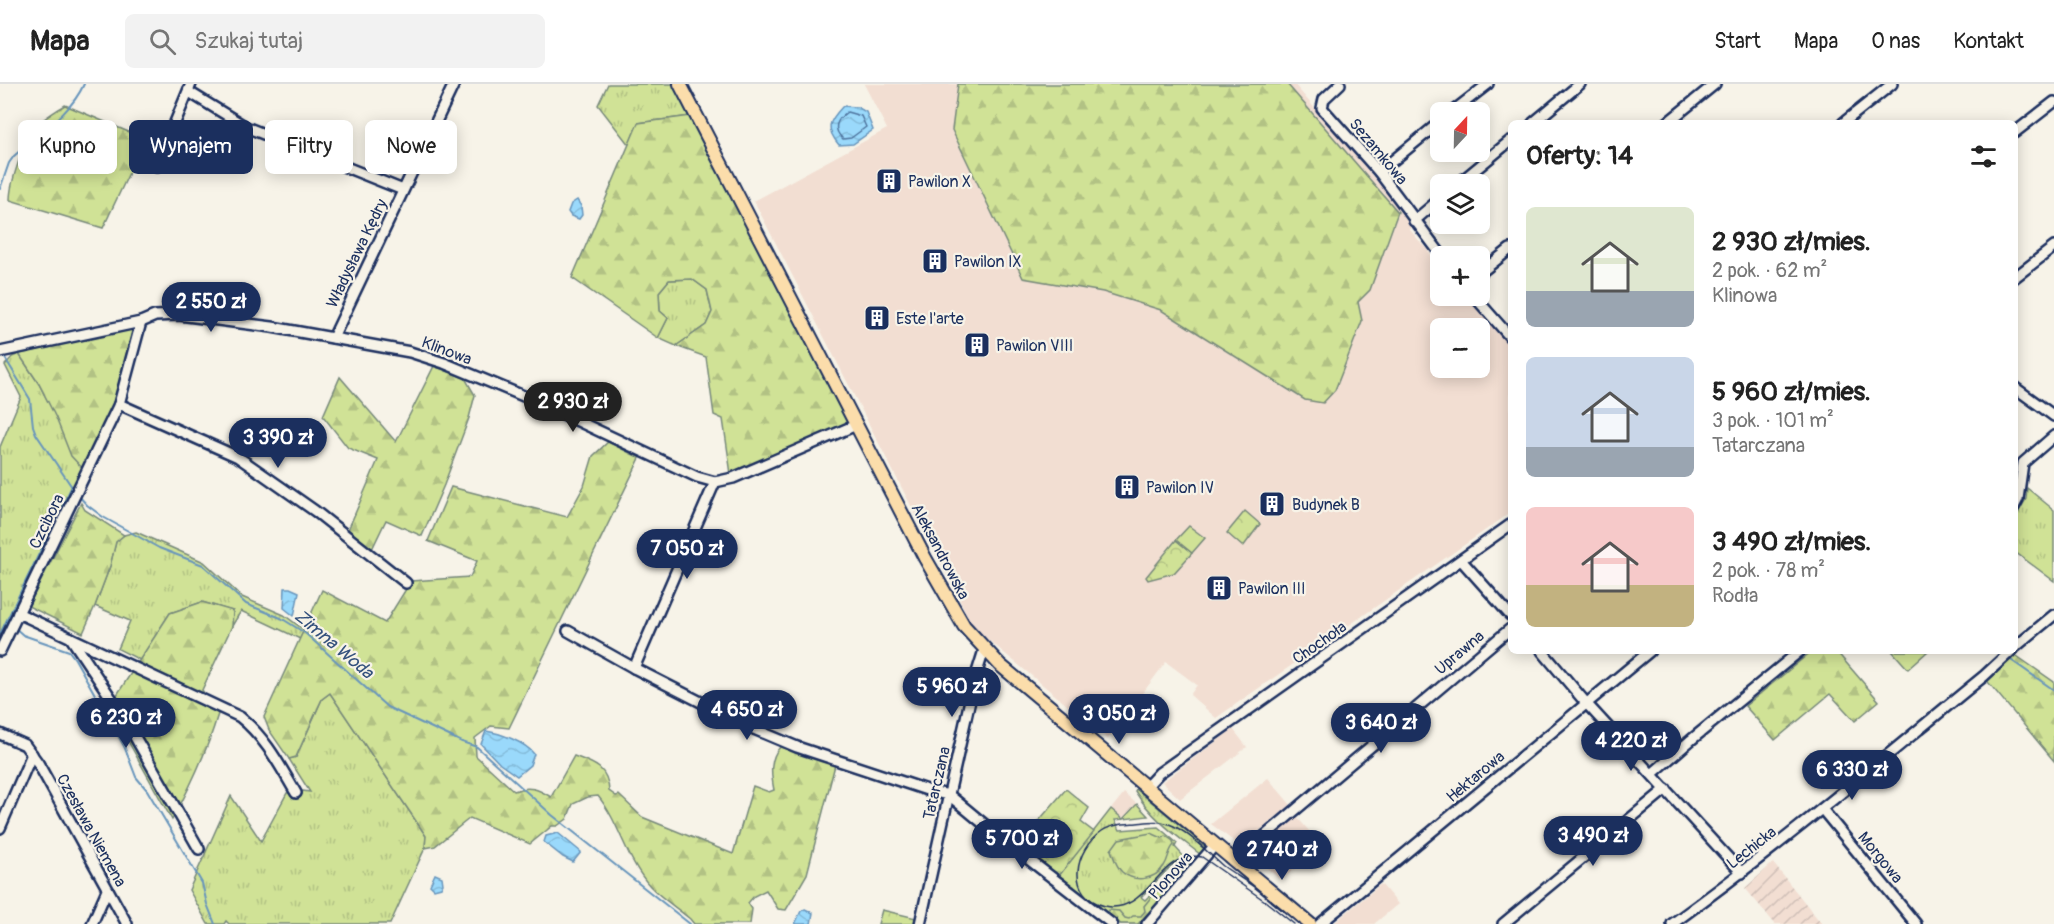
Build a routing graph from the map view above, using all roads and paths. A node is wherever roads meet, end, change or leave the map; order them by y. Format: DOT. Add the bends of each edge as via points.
graph roads {
  1 [pos="454,84"];
  2 [pos="680,84"];
  3 [pos="1340,84"];
  4 [pos="1488,84"];
  5 [pos="1580,84"];
  6 [pos="1715,84"];
  7 [pos="1892,84"];
  8 [pos="190,88"];
  9 [pos="1465,102"];
  10 [pos="2054,102"];
  11 [pos="176,120"];
  12 [pos="1537,120"];
  13 [pos="1671,120"];
  14 [pos="1847,120"];
  15 [pos="1430,130"];
  16 [pos="2018,130"];
  17 [pos="1508,143"];
  18 [pos="1378,172"];
  19 [pos="1470,174"];
  20 [pos="404,190"];
  21 [pos="1430,208"];
  22 [pos="1414,221"];
  23 [pos="1434,246"];
  24 [pos="2054,247"];
  25 [pos="1508,251"];
  26 [pos="1490,265"];
  27 [pos="2018,275"];
  28 [pos="1483,306"];
  29 [pos="141,322"];
  30 [pos="1508,336"];
  31 [pos="333,338"];
  32 [pos="0,352"];
  33 [pos="2018,390"];
  34 [pos="119,404"];
  35 [pos="2054,416"];
  36 [pos="856,425"];
  37 [pos="2054,436"];
  38 [pos="715,482"];
  39 [pos="2018,499"];
  40 [pos="1508,526"];
  41 [pos="1461,560"];
  42 [pos="406,583"];
  43 [pos="18,613"];
  44 [pos="1508,613"];
  45 [pos="2054,615"];
  46 [pos="568,631"];
  47 [pos="1508,631"];
  48 [pos="71,638"];
  49 [pos="2018,645"];
  50 [pos="984,650"];
  51 [pos="0,651"];
  52 [pos="1545,654"];
  53 [pos="1646,654"];
  54 [pos="1796,654"];
  55 [pos="2008,654"];
  56 [pos="634,668"];
  57 [pos="1586,703"];
  58 [pos="0,734"];
  59 [pos="32,754"];
  60 [pos="1652,774"];
  61 [pos="1146,787"];
  62 [pos="1666,789"];
  63 [pos="296,794"];
  64 [pos="949,795"];
  65 [pos="1822,808"];
  66 [pos="968,811"];
  67 [pos="943,820"];
  68 [pos="0,828"];
  69 [pos="1215,845"];
  70 [pos="199,849"];
  71 [pos="1234,861"];
  72 [pos="1742,873"];
  73 [pos="107,890"];
  74 [pos="92,924"];
  75 [pos="127,924"];
  76 [pos="920,924"];
  77 [pos="1112,924"];
  78 [pos="1147,924"];
  79 [pos="1310,924"];
  80 [pos="1320,924"];
  81 [pos="1503,924"];
  82 [pos="1672,924"];
  83 [pos="1916,924"];
  1 -- 20 [label="street, Władysława Kędry"];
  2 -- 36 [label="main road, Aleksandrowska"];
  3 -- 18 [label="street, Sezamkowa" via="1323,101 1322,108"];
  4 -- 9 [label="street"];
  5 -- 12 [label="street"];
  6 -- 13 [label="street"];
  7 -- 14 [label="street"];
  8 -- 11 [label="street"];
  8 -- 20 [label="street" via="246,127"];
  10 -- 16 [label="street"];
  15 -- 18 [label="street"];
  17 -- 19 [label="street"];
  18 -- 22 [label="street, Sezamkowa"];
  20 -- 31 [label="street, Władysława Kędry"];
  21 -- 22 [label="street"];
  22 -- 23 [label="street, Sezamkowa"];
  24 -- 27 [label="street"];
  25 -- 26 [label="street"];
  28 -- 30 [label="street"];
  29 -- 31 [label="street, Klinowa" via="156,316 179,315"];
  29 -- 32 [label="street, Klinowa"];
  29 -- 34 [label="street, Czcibora"];
  31 -- 38 [label="street, Klinowa" via="431,358"];
  33 -- 35 [label="street"];
  34 -- 42 [label="street" via="238,457"];
  34 -- 43 [label="street, Czcibora"];
  36 -- 38 [label="street" via="743,474"];
  36 -- 50 [label="main road, Aleksandrowska" via="949,602"];
  37 -- 39 [label="street" via="2024,463"];
  38 -- 56 [label="street"];
  40 -- 41 [label="street, Chochoła"];
  41 -- 44 [label="street"];
  41 -- 61 [label="street, Chochoła" via="1159,773"];
  43 -- 48 [label="street"];
  43 -- 51 [label="street, Czcibora"];
  45 -- 49 [label="street"];
  46 -- 56 [label="street"];
  47 -- 71 [label="street, Uprawna"];
  48 -- 63 [label="street" via="240,717 266,742"];
  48 -- 70 [label="street" via="123,716"];
  50 -- 61 [label="main road, Aleksandrowska"];
  50 -- 64 [label="street, Tatarczana"];
  52 -- 57 [label="street"];
  53 -- 57 [label="street, Hektarowa"];
  54 -- 60 [label="street"];
  55 -- 65 [label="street, Lechicka"];
  56 -- 64 [label="street" via="776,739"];
  57 -- 60 [label="street"];
  57 -- 80 [label="street, Hektarowa"];
  58 -- 59 [label="street, Czesława Niemena" via="18,740"];
  59 -- 68 [label="street"];
  59 -- 73 [label="street, Czesława Niemena"];
  60 -- 62 [label="street"];
  61 -- 69 [label="main road, Aleksandrowska"];
  62 -- 72 [label="street"];
  62 -- 81 [label="street"];
  64 -- 66 [label="street"];
  64 -- 67 [label="street, Tatarczana"];
  65 -- 72 [label="street, Lechicka"];
  65 -- 83 [label="street, Morgowa"];
  66 -- 67 [label="street" via="952,813"];
  66 -- 77 [label="street"];
  67 -- 76 [label="street, Tatarczana"];
  69 -- 71 [label="main road, Aleksandrowska"];
  69 -- 78 [label="street, Plonowa"];
  71 -- 79 [label="main road, Aleksandrowska"];
  72 -- 82 [label="street, Lechicka"];
  73 -- 74 [label="street"];
  73 -- 75 [label="street, Czesława Niemena"];
}
